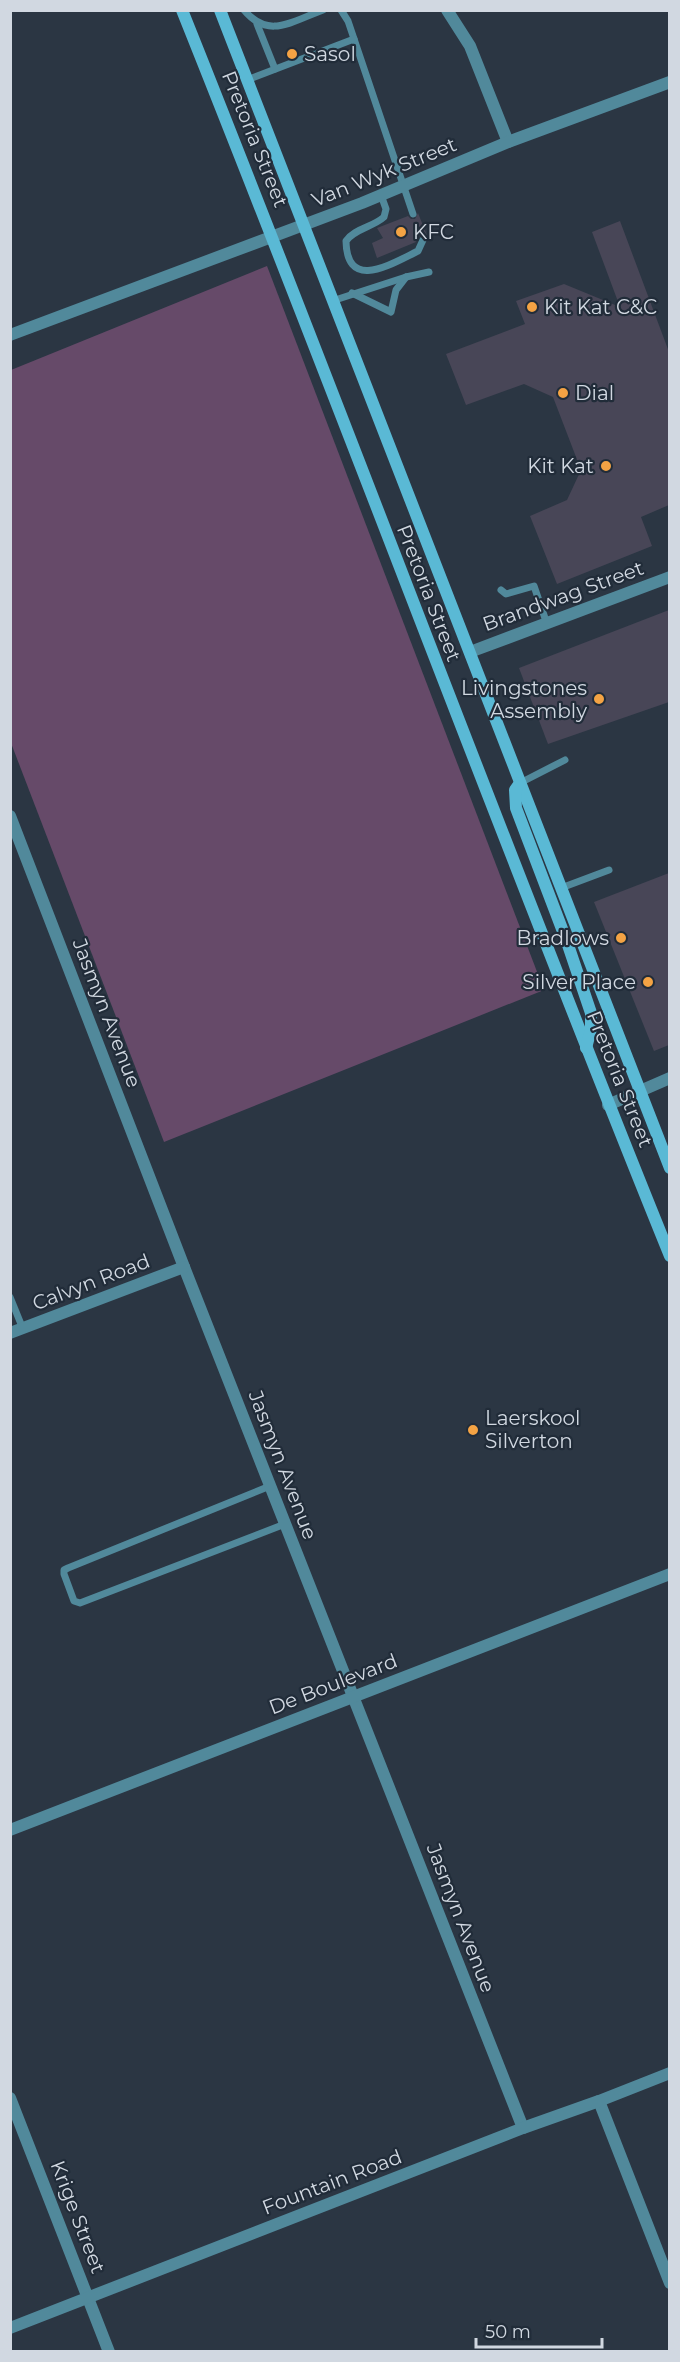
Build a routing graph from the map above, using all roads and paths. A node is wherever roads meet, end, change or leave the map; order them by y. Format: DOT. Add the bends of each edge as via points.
graph roads {
  1 [pos="182,10"];
  2 [pos="220,10"];
  3 [pos="244,10"];
  4 [pos="323,10"];
  5 [pos="341,10"];
  6 [pos="447,10"];
  7 [pos="257,24"];
  8 [pos="354,39"];
  9 [pos="274,69"];
  10 [pos="247,80"];
  11 [pos="669,82"];
  12 [pos="508,142"];
  13 [pos="405,186"];
  14 [pos="381,195"];
  15 [pos="413,214"];
  16 [pos="303,225"];
  17 [pos="273,237"];
  18 [pos="423,240"];
  19 [pos="429,272"];
  20 [pos="406,277"];
  21 [pos="352,293"];
  22 [pos="332,301"];
  23 [pos="10,335"];
  24 [pos="669,578"];
  25 [pos="501,590"];
  26 [pos="547,624"];
  27 [pos="470,652"];
  28 [pos="566,760"];
  29 [pos="520,783"];
  30 [pos="10,816"];
  31 [pos="14,834"];
  32 [pos="609,870"];
  33 [pos="561,888"];
  34 [pos="586,1048"];
  35 [pos="669,1078"];
  36 [pos="639,1090"];
  37 [pos="608,1105"];
  38 [pos="669,1168"];
  39 [pos="669,1256"];
  40 [pos="184,1267"];
  41 [pos="10,1297"];
  42 [pos="23,1329"];
  43 [pos="10,1334"];
  44 [pos="270,1486"];
  45 [pos="285,1524"];
  46 [pos="669,1574"];
  47 [pos="354,1698"];
  48 [pos="10,1830"];
  49 [pos="669,2073"];
  50 [pos="10,2098"];
  51 [pos="599,2101"];
  52 [pos="523,2128"];
  53 [pos="669,2283"];
  54 [pos="89,2298"];
  55 [pos="10,2328"];
  56 [pos="110,2352"];
  1 -- 17 [label="main road, Pretoria Street"];
  2 -- 10 [label="main road, Pretoria Street"];
  3 -- 7 [label="lane"];
  4 -- 7 [label="lane" via="276,27"];
  5 -- 8 [label="lane"];
  6 -- 12 [label="street" via="470,46"];
  7 -- 9 [label="lane"];
  8 -- 9 [label="lane"];
  8 -- 13 [label="lane"];
  9 -- 10 [label="lane"];
  10 -- 16 [label="main road, Pretoria Street"];
  11 -- 12 [label="street, Van Wyk Street"];
  12 -- 13 [label="street, Van Wyk Street"];
  13 -- 14 [label="street, Van Wyk Street"];
  13 -- 15 [label="lane"];
  14 -- 16 [label="street, Van Wyk Street"];
  14 -- 18 [label="lane" via="386,209 384,217 346,241 356,269 366,272 400,260 418,251"];
  16 -- 17 [label="street, Van Wyk Street"];
  16 -- 22 [label="main road, Pretoria Street"];
  17 -- 23 [label="street, Van Wyk Street"];
  17 -- 34 [label="main road, Pretoria Street"];
  19 -- 20 [label="lane"];
  20 -- 21 [label="lane"];
  20 -- 21 [label="lane" via="396,290 391,312"];
  21 -- 22 [label="lane"];
  22 -- 27 [label="main road, Pretoria Street"];
  24 -- 26 [label="street, Brandwag Street"];
  25 -- 26 [label="lane" via="506,594 534,586"];
  26 -- 27 [label="street, Brandwag Street"];
  27 -- 29 [label="main road, Pretoria Street"];
  28 -- 29 [label="lane"];
  29 -- 33 [label="main road, Pretoria Street"];
  29 -- 34 [label="main road" via="515,790 516,808 591,1013"];
  30 -- 31 [label="street, Jasmyn Avenue"];
  31 -- 40 [label="street, Jasmyn Avenue"];
  32 -- 33 [label="lane"];
  33 -- 36 [label="main road, Pretoria Street"];
  34 -- 37 [label="main road, Pretoria Street"];
  35 -- 36 [label="street"];
  36 -- 37 [label="street"];
  36 -- 38 [label="main road, Pretoria Street"];
  37 -- 39 [label="main road, Pretoria Street"];
  40 -- 42 [label="street, Calvyn Road"];
  40 -- 44 [label="street, Jasmyn Avenue"];
  41 -- 42 [label="lane"];
  42 -- 43 [label="street, Calvyn Road"];
  44 -- 45 [label="street, Jasmyn Avenue"];
  44 -- 45 [label="lane" via="64,1570 74,1601 80,1603"];
  45 -- 47 [label="street, Jasmyn Avenue"];
  46 -- 47 [label="street, De Boulevard"];
  47 -- 48 [label="street, De Boulevard"];
  47 -- 52 [label="street, Jasmyn Avenue"];
  49 -- 51 [label="street, Fountain Road"];
  50 -- 54 [label="street, Krige Street"];
  51 -- 52 [label="street, Fountain Road"];
  51 -- 53 [label="street"];
  52 -- 54 [label="street, Fountain Road"];
  54 -- 55 [label="street, Fountain Road"];
  54 -- 56 [label="street, Krige Street"];
}
